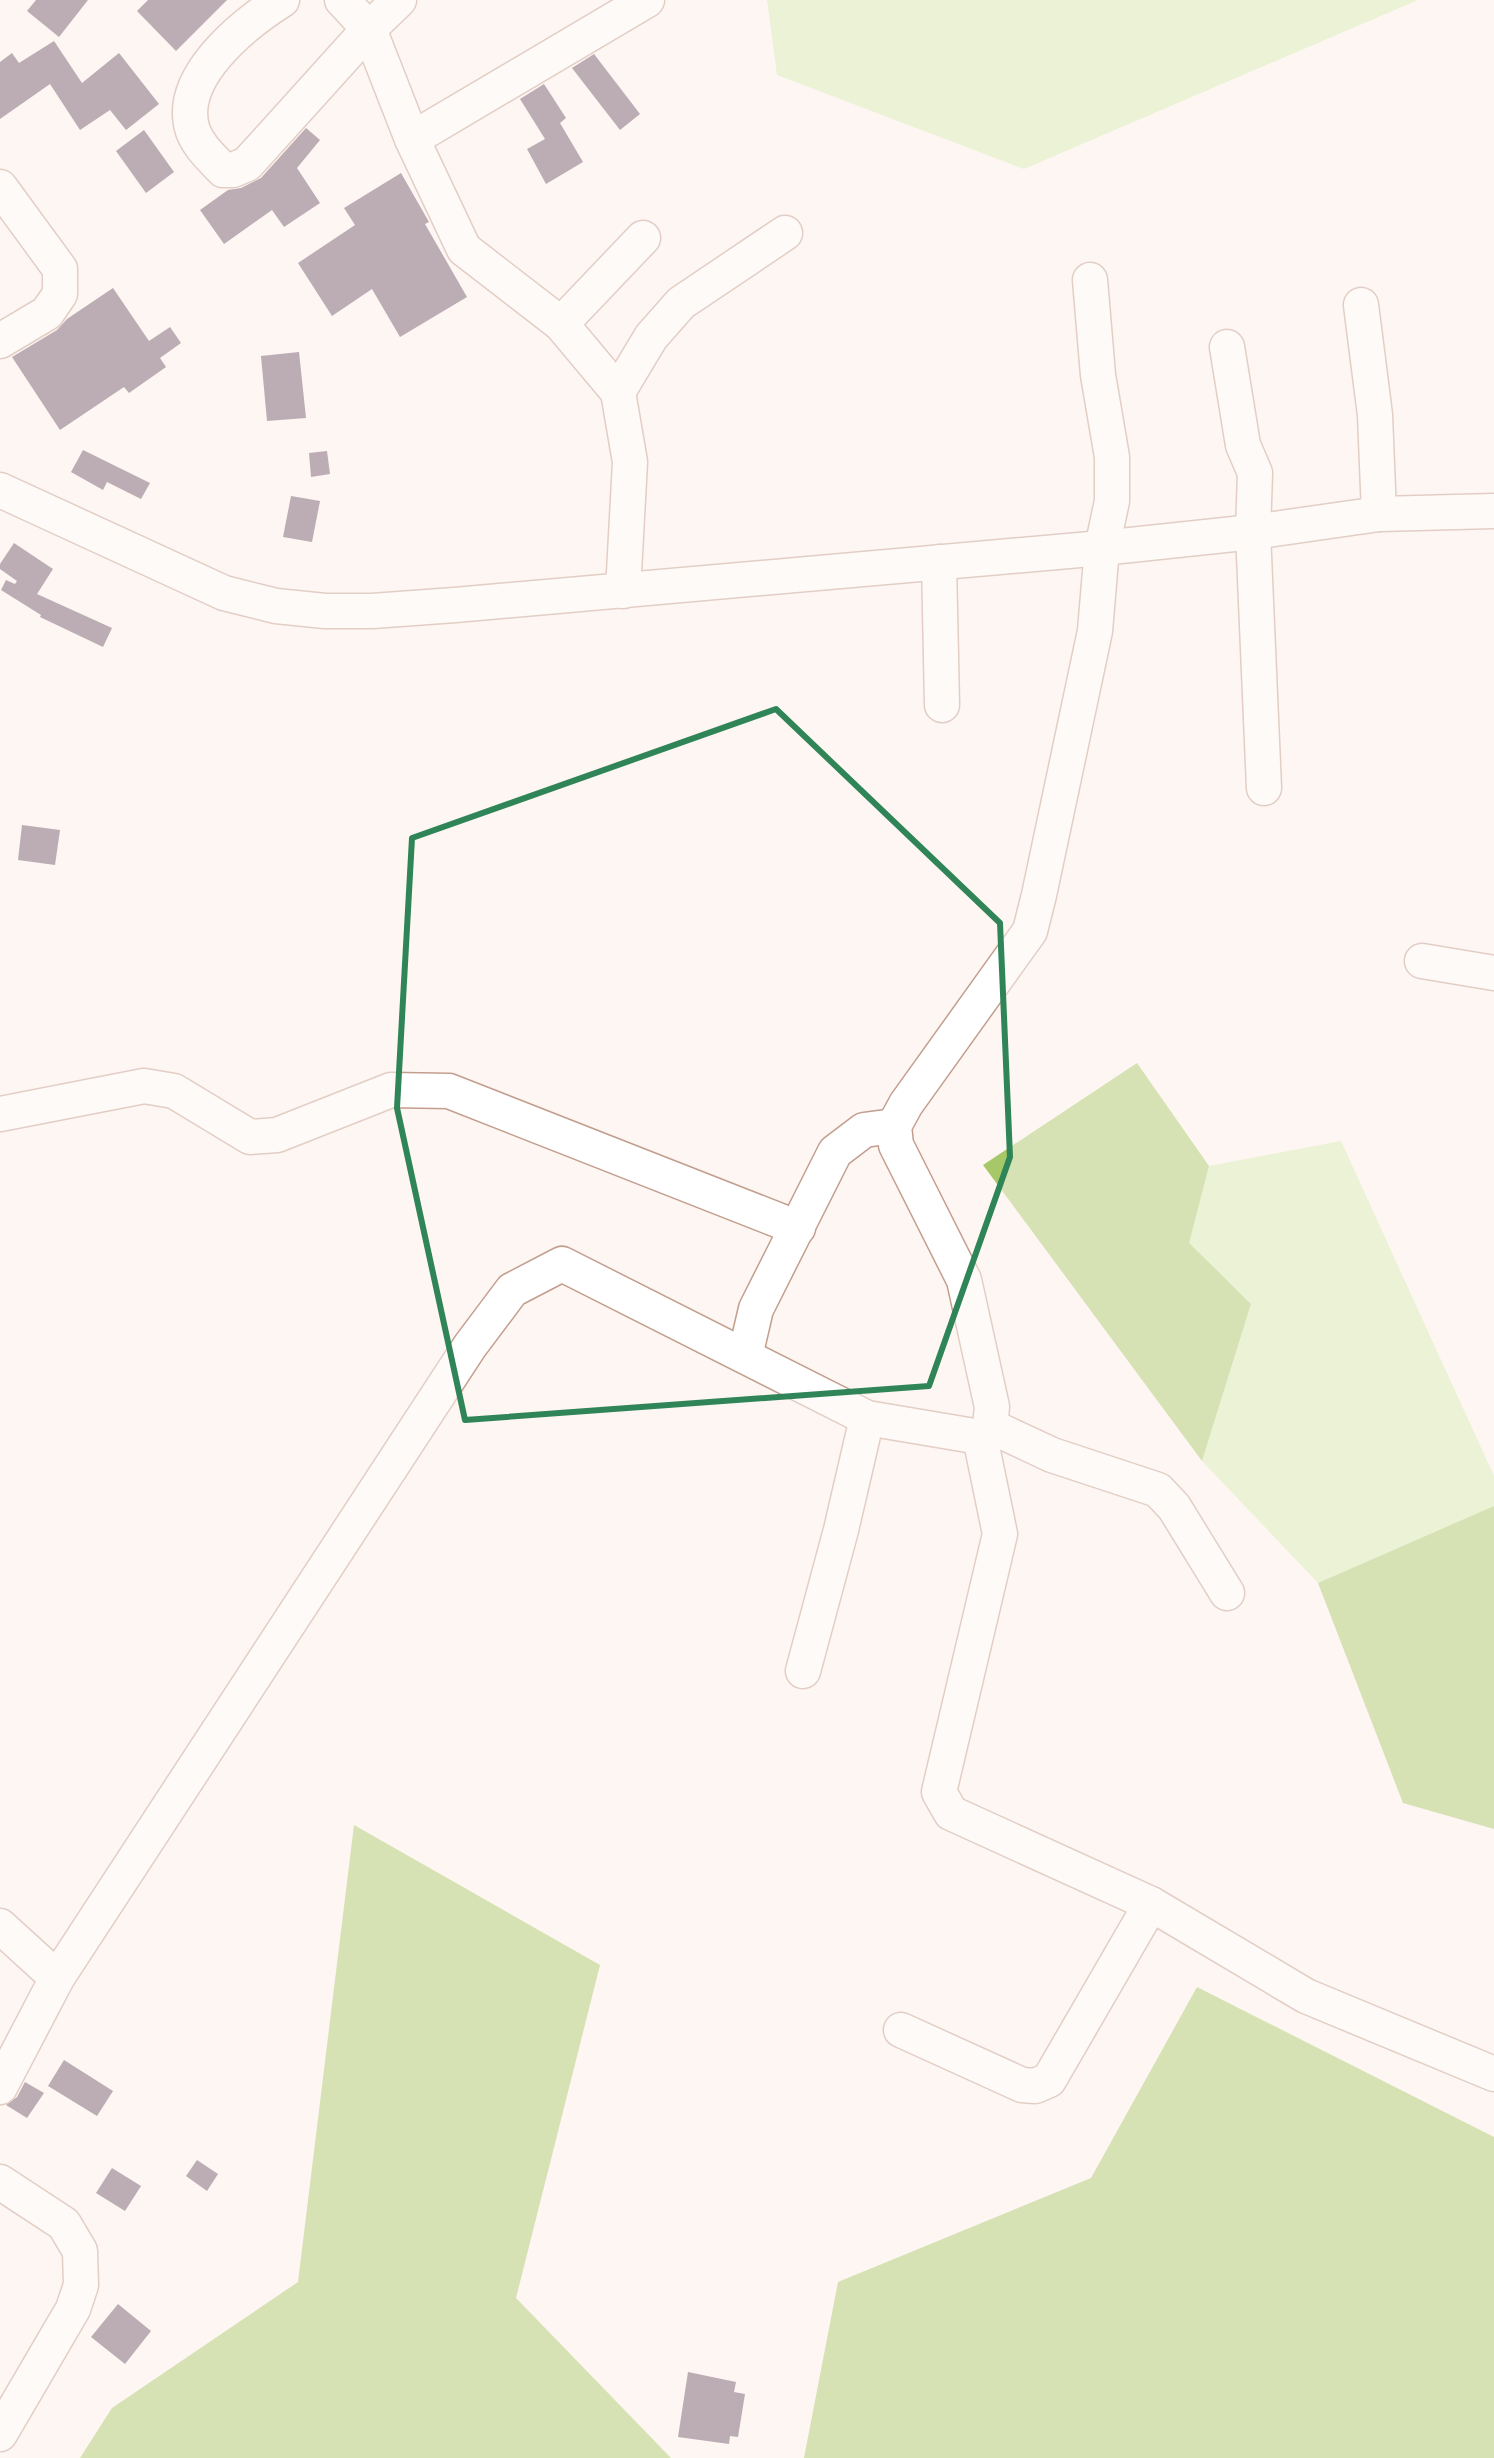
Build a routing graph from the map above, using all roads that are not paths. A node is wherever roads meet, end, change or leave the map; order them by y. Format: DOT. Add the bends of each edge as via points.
graph roads {
  1 [pos="282,0"];
  2 [pos="342,0"];
  3 [pos="399,0"];
  4 [pos="647,0"];
  5 [pos="369,29"];
  6 [pos="412,139"];
  7 [pos="0,187"];
  8 [pos="785,233"];
  9 [pos="643,238"];
  10 [pos="1090,280"];
  11 [pos="1361,305"];
  12 [pos="561,324"];
  13 [pos="0,341"];
  14 [pos="1227,347"];
  15 [pos="618,392"];
  16 [pos="1,489"];
  17 [pos="1494,511"];
  18 [pos="1379,514"];
  19 [pos="1253,532"];
  20 [pos="1102,548"];
  21 [pos="939,562"];
  22 [pos="623,591"];
  23 [pos="942,705"];
  24 [pos="1264,788"];
  25 [pos="1422,961"];
  26 [pos="1494,973"];
  27 [pos="0,1114"];
  28 [pos="894,1126"];
  29 [pos="798,1228"];
  30 [pos="745,1356"];
  31 [pos="867,1418"];
  32 [pos="985,1432"];
  33 [pos="1227,1593"];
  34 [pos="803,1671"];
  35 [pos="1151,1904"];
  36 [pos="0,1926"];
  37 [pos="57,1978"];
  38 [pos="901,2030"];
  39 [pos="1494,2074"];
  40 [pos="0,2087"];
  41 [pos="0,2182"];
  42 [pos="0,2434"];
  1 -- 5 [label="street" via="254,18 194,85 192,129 223,170 247,164"];
  2 -- 5 [label="street"];
  3 -- 5 [label="street"];
  4 -- 6 [label="street"];
  5 -- 6 [label="street"];
  6 -- 12 [label="street" via="464,249"];
  7 -- 13 [label="street" via="60,269 60,294 47,313"];
  8 -- 15 [label="street" via="681,303 651,337"];
  9 -- 12 [label="street"];
  10 -- 20 [label="street" via="1112,457 1112,501"];
  11 -- 18 [label="street" via="1375,415"];
  12 -- 15 [label="street"];
  14 -- 19 [label="street" via="1243,445 1255,473"];
  15 -- 22 [label="street" via="630,462"];
  16 -- 22 [label="street" via="224,593 276,606 372,611"];
  17 -- 18 [label="street"];
  18 -- 19 [label="street"];
  19 -- 20 [label="street"];
  19 -- 24 [label="street"];
  20 -- 21 [label="street"];
  20 -- 28 [label="street" via="1095,631 1030,931"];
  21 -- 22 [label="street"];
  21 -- 23 [label="street"];
  25 -- 26 [label="street"];
  27 -- 29 [label="street" via="144,1086 174,1091 250,1137 277,1135 391,1090 449,1091"];
  28 -- 29 [label="street" via="864,1130 835,1152"];
  28 -- 32 [label="street" via="896,1145 964,1280 992,1407"];
  29 -- 30 [label="street" via="756,1309"];
  30 -- 31 [label="street"];
  30 -- 37 [label="street" via="562,1264 512,1290 470,1346"];
  31 -- 32 [label="street"];
  31 -- 34 [label="street"];
  32 -- 33 [label="street" via="1158,1490"];
  32 -- 35 [label="street" via="1000,1534 939,1792 951,1813"];
  35 -- 38 [label="street" via="1049,2080 1022,2085"];
  35 -- 39 [label="street" via="1306,1996"];
  36 -- 37 [label="street"];
  37 -- 40 [label="street"];
  41 -- 42 [label="street" via="64,2224 80,2251 81,2285 73,2309"];
}
